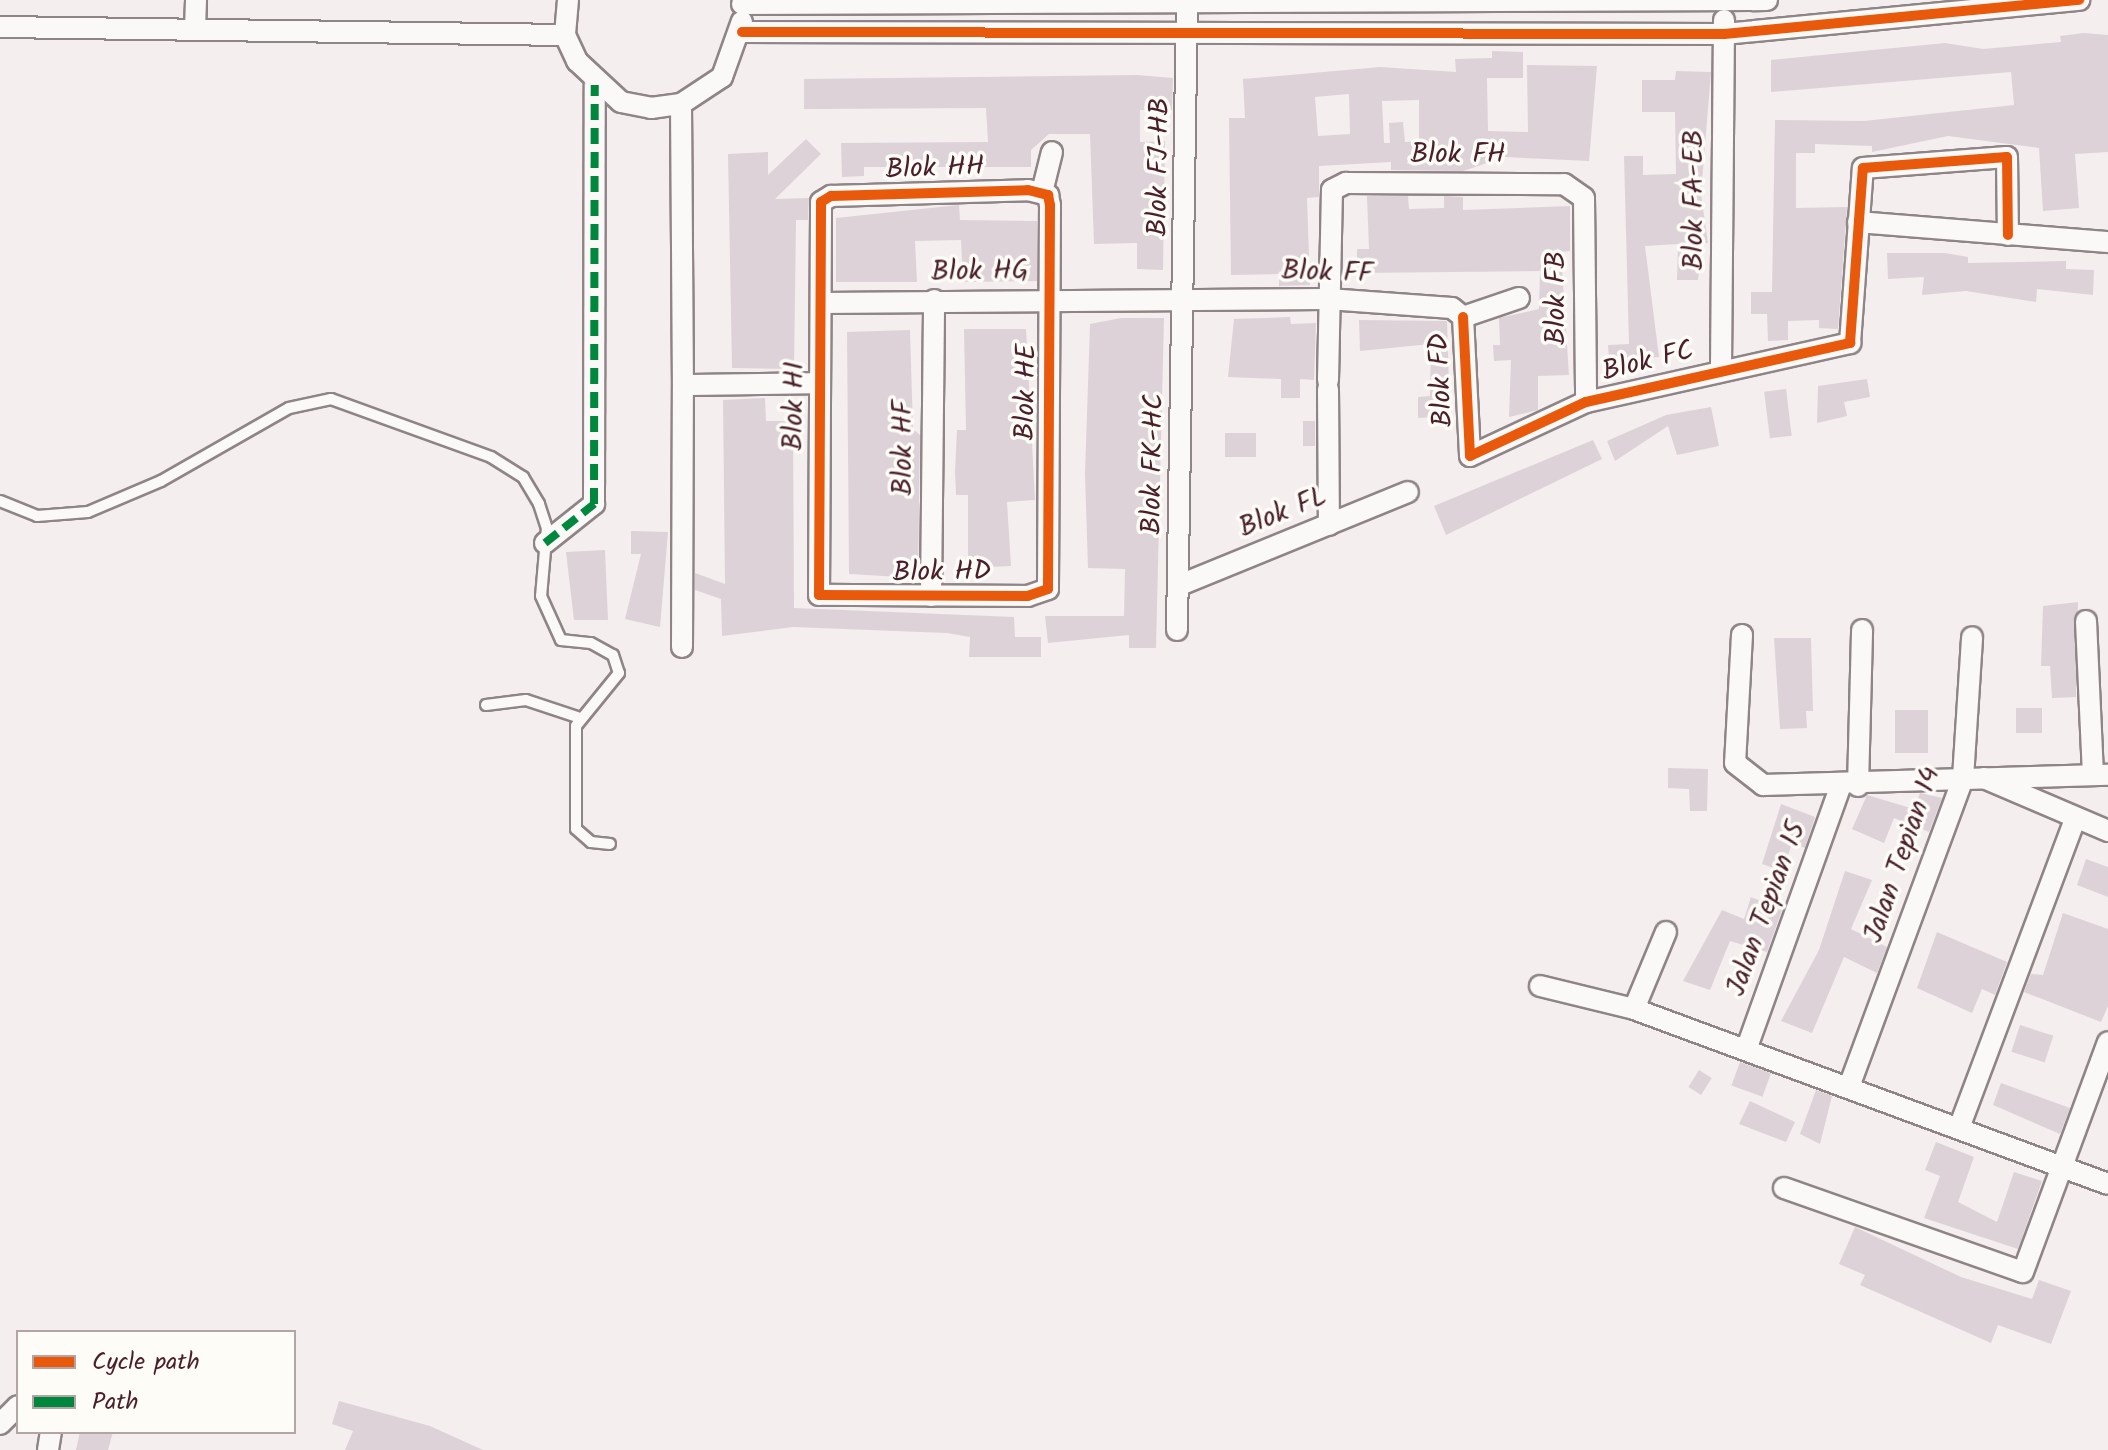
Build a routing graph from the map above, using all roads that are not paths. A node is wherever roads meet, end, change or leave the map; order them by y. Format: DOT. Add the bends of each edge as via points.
graph roads {
  1 [pos="196,0"];
  2 [pos="568,0"];
  3 [pos="1767,0"];
  4 [pos="2079,0"];
  5 [pos="741,2"];
  6 [pos="1187,2"];
  7 [pos="1724,2"];
  8 [pos="0,27"];
  9 [pos="195,29"];
  10 [pos="742,32"];
  11 [pos="1724,34"];
  12 [pos="565,35"];
  13 [pos="1189,35"];
  14 [pos="595,85"];
  15 [pos="681,104"];
  16 [pos="1052,152"];
  17 [pos="1582,193"];
  18 [pos="1046,198"];
  19 [pos="820,209"];
  20 [pos="1858,222"];
  21 [pos="2008,235"];
  22 [pos="2108,242"];
  23 [pos="1519,298"];
  24 [pos="1053,299"];
  25 [pos="1186,299"];
  26 [pos="1328,299"];
  27 [pos="934,300"];
  28 [pos="822,303"];
  29 [pos="1463,317"];
  30 [pos="1721,368"];
  31 [pos="820,383"];
  32 [pos="683,385"];
  33 [pos="1586,402"];
  34 [pos="1408,492"];
  35 [pos="0,501"];
  36 [pos="1329,525"];
  37 [pos="545,543"];
  38 [pos="1049,580"];
  39 [pos="1180,585"];
  40 [pos="931,596"];
  41 [pos="826,598"];
  42 [pos="2086,621"];
  43 [pos="1177,630"];
  44 [pos="1862,630"];
  45 [pos="1742,635"];
  46 [pos="1972,637"];
  47 [pos="682,647"];
  48 [pos="486,705"];
  49 [pos="577,717"];
  50 [pos="2101,775"];
  51 [pos="1974,778"];
  52 [pos="1849,787"];
  53 [pos="2075,819"];
  54 [pos="2108,831"];
  55 [pos="610,844"];
  56 [pos="1666,932"];
  57 [pos="1540,986"];
  58 [pos="1634,1009"];
  59 [pos="2108,1042"];
  60 [pos="1746,1050"];
  61 [pos="1850,1084"];
  62 [pos="1959,1128"];
  63 [pos="2062,1169"];
  64 [pos="2108,1184"];
  65 [pos="1784,1188"];
  66 [pos="16,1408"];
  67 [pos="0,1424"];
  1 -- 9 [label="street"];
  2 -- 12 [label="street"];
  3 -- 7 [label="street"];
  4 -- 11 [label="street"];
  5 -- 6 [label="street"];
  5 -- 10 [label="street"];
  6 -- 7 [label="street"];
  6 -- 13 [label="street, Blok FJ-HB"];
  7 -- 11 [label="street, Blok FA-EB"];
  8 -- 9 [label="street"];
  9 -- 12 [label="street"];
  10 -- 13 [label="street"];
  10 -- 15 [label="street" via="722,77"];
  11 -- 13 [label="street"];
  11 -- 30 [label="street, Blok FA-EB"];
  12 -- 14 [label="street"];
  13 -- 25 [label="street, Blok FJ-HB"];
  14 -- 15 [label="street" via="621,102"];
  14 -- 37 [label="street" via="594,504"];
  15 -- 32 [label="street"];
  16 -- 18 [label="street, Blok HE"];
  17 -- 26 [label="street, Blok FH" via="1549,184 1346,183 1332,190"];
  17 -- 33 [label="street, Blok FB"];
  18 -- 19 [label="street, Blok HH" via="831,196"];
  18 -- 24 [label="street, Blok HE"];
  19 -- 28 [label="street, Blok HI"];
  20 -- 21 [label="street"];
  20 -- 21 [label="street" via="1863,168 2007,157"];
  20 -- 30 [label="street, Blok FC" via="1850,343"];
  21 -- 22 [label="street"];
  23 -- 29 [label="street"];
  24 -- 25 [label="street, Blok HG"];
  24 -- 27 [label="street, Blok HG"];
  24 -- 38 [label="street, Blok HE"];
  25 -- 26 [label="street, Blok FF"];
  25 -- 39 [label="street, Blok FK-HC"];
  26 -- 29 [label="street, Blok FF" via="1452,308"];
  26 -- 36 [label="street"];
  27 -- 28 [label="street, Blok HG"];
  27 -- 40 [label="street, Blok HF"];
  28 -- 31 [label="street, Blok HI"];
  29 -- 33 [label="street, Blok FD" via="1470,456"];
  30 -- 33 [label="street, Blok FC"];
  31 -- 32 [label="street"];
  31 -- 41 [label="street, Blok HI" via="816,574 819,595"];
  32 -- 47 [label="street"];
  34 -- 36 [label="street, Blok FL"];
  35 -- 37 [label="lane" via="37,516 88,512 161,481 289,408 331,399 418,425 523,477 539,504"];
  36 -- 39 [label="street, Blok FL"];
  37 -- 49 [label="lane" via="541,596 561,640 591,643 613,655 619,673"];
  38 -- 40 [label="street, Blok HD" via="1041,594"];
  39 -- 43 [label="street, Blok FK-HC"];
  40 -- 41 [label="street, Blok HD"];
  42 -- 50 [label="street"];
  44 -- 52 [label="street, Jalan Tepian 15"];
  45 -- 52 [label="street" via="1735,763 1744,777 1786,789"];
  46 -- 51 [label="street, Jalan Tepian 14"];
  48 -- 49 [label="lane" via="526,700"];
  49 -- 55 [label="lane" via="576,829 591,842"];
  50 -- 51 [label="street"];
  51 -- 52 [label="street"];
  51 -- 53 [label="street"];
  51 -- 61 [label="street, Jalan Tepian 14"];
  52 -- 60 [label="street, Jalan Tepian 15"];
  53 -- 54 [label="street"];
  53 -- 62 [label="street"];
  56 -- 58 [label="street"];
  57 -- 58 [label="street"];
  58 -- 60 [label="street"];
  59 -- 63 [label="street"];
  60 -- 61 [label="street"];
  61 -- 62 [label="street"];
  62 -- 63 [label="street"];
  63 -- 64 [label="street"];
  63 -- 65 [label="street" via="2029,1264 2015,1274"];
  66 -- 67 [label="street"];
}
